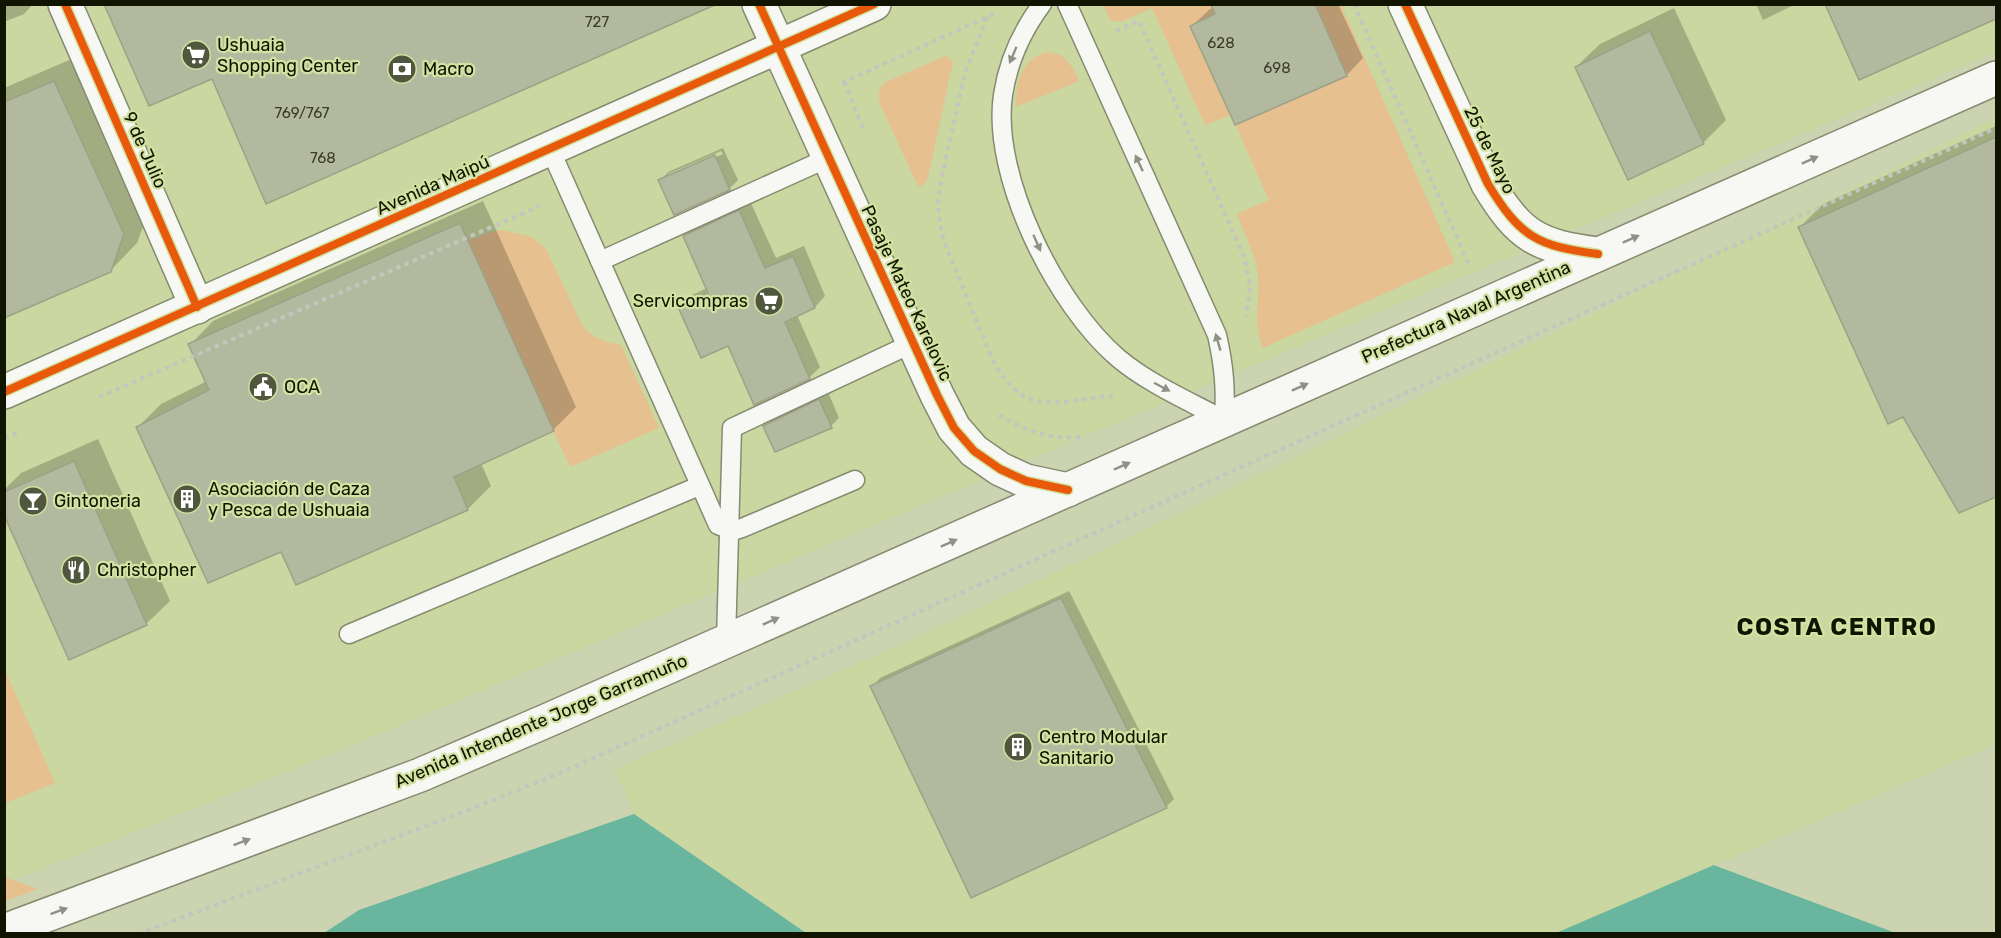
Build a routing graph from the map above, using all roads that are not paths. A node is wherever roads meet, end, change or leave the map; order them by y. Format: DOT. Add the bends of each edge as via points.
graph roads {
  1 [pos="65,4"];
  2 [pos="759,4"];
  3 [pos="874,4"];
  4 [pos="1042,4"];
  5 [pos="1067,4"];
  6 [pos="1405,4"];
  7 [pos="778,47"];
  8 [pos="1996,78"];
  9 [pos="550,149"];
  10 [pos="828,158"];
  11 [pos="1598,254"];
  12 [pos="600,261"];
  13 [pos="197,307"];
  14 [pos="913,343"];
  15 [pos="4,392"];
  16 [pos="1224,420"];
  17 [pos="855,480"];
  18 [pos="699,486"];
  19 [pos="1068,490"];
  20 [pos="729,530"];
  21 [pos="348,634"];
  22 [pos="726,641"];
  23 [pos="4,931"];
  1 -- 13 [label="main road, 9 de Julio"];
  2 -- 7 [label="main road, Pasaje Mateo Karelovic"];
  3 -- 7 [label="main road, Avenida Maipú"];
  4 -- 16 [label="lane, one-way" via="1010,63 1003,97 1007,160 1016,198 1047,265 1090,330 1118,358 1146,378"];
  16 -- 5 [label="lane, one-way" via="1224,363 1217,335"];
  6 -- 11 [label="main road, 25 de Mayo" via="1503,210 1540,242"];
  7 -- 9 [label="main road, Avenida Maipú"];
  7 -- 10 [label="main road, Pasaje Mateo Karelovic"];
  11 -- 8 [label="main road, Prefectura Naval Argentina, one-way"];
  9 -- 12 [label="lane"];
  9 -- 13 [label="main road, Avenida Maipú"];
  10 -- 12 [label="lane"];
  10 -- 14 [label="main road, Pasaje Mateo Karelovic"];
  16 -- 11 [label="main road, Prefectura Naval Argentina, one-way"];
  12 -- 18 [label="lane"];
  13 -- 15 [label="main road, Avenida Maipú"];
  14 -- 19 [label="main road, Pasaje Mateo Karelovic" via="954,428 974,451 1026,481"];
  14 -- 20 [label="lane" via="732,428"];
  19 -- 16 [label="main road, Prefectura Naval Argentina, one-way"];
  17 -- 20 [label="lane"];
  18 -- 20 [label="lane" via="718,525"];
  18 -- 21 [label="lane"];
  22 -- 19 [label="main road, Avenida Intendente Jorge Garramuño, one-way"];
  20 -- 22 [label="lane"];
  23 -- 22 [label="main road, Avenida Intendente Jorge Garramuño, one-way" via="420,775"];
}
